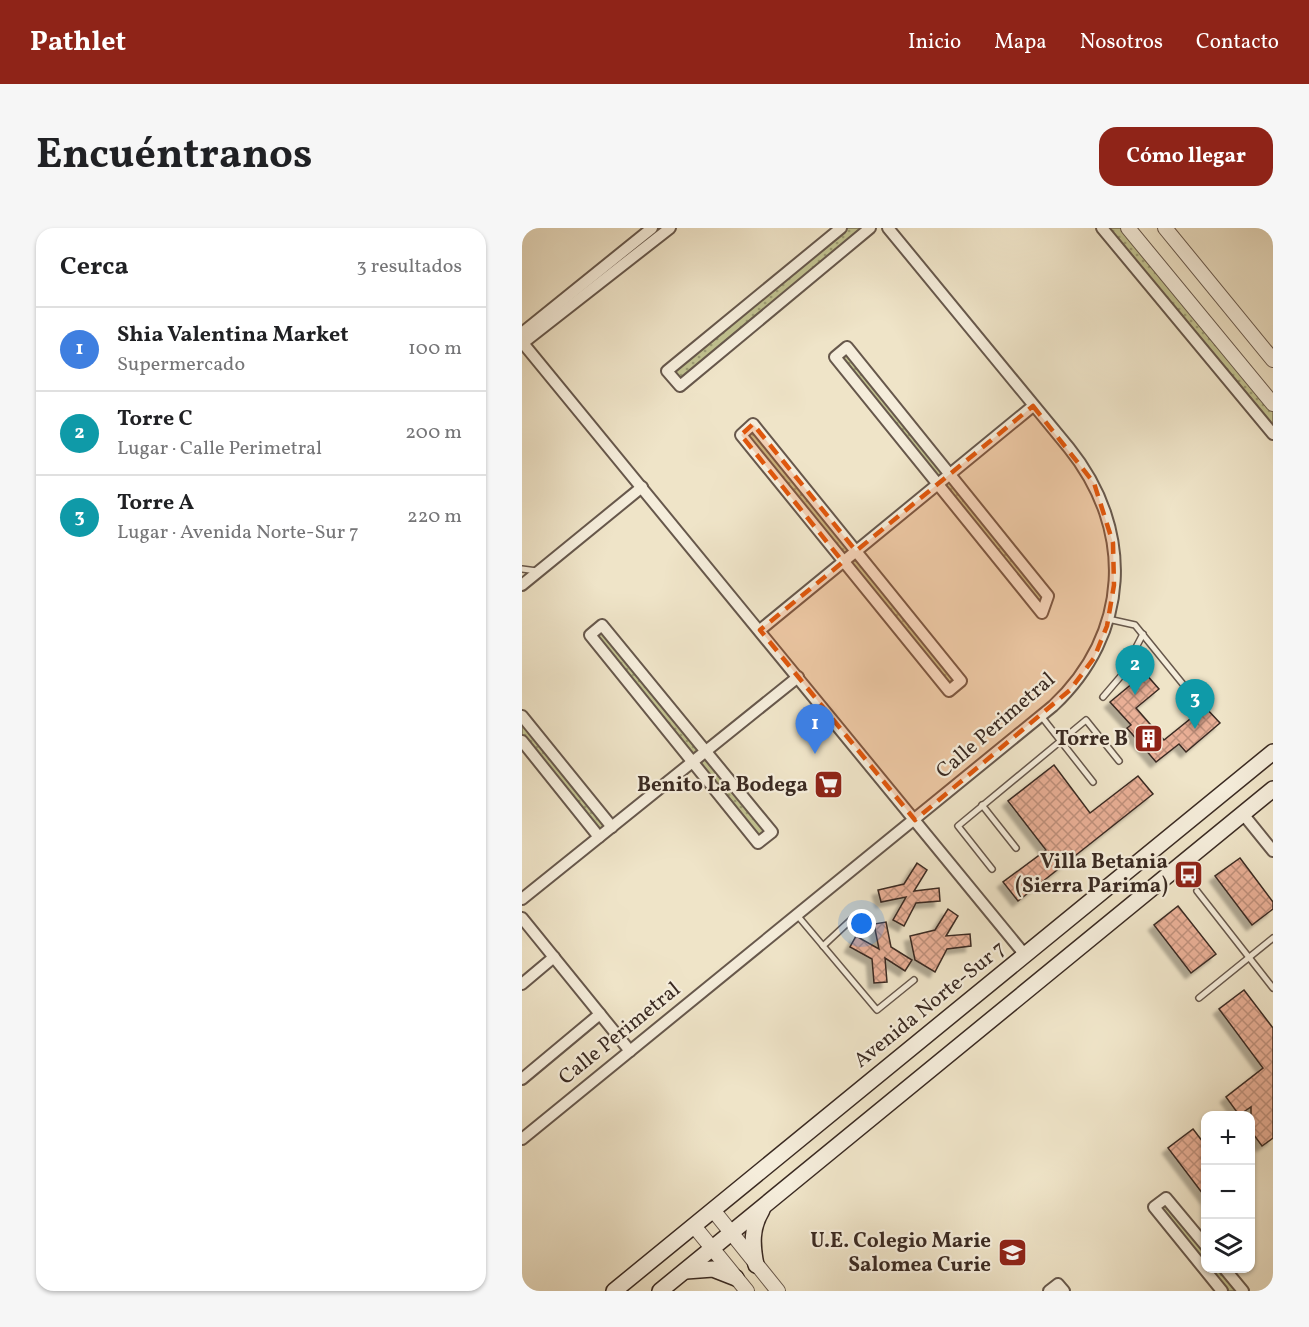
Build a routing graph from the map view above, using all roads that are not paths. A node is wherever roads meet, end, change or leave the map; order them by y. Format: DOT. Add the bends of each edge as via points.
graph roads {
  1 [pos="670,228"];
  2 [pos="841,228"];
  3 [pos="870,228"];
  4 [pos="888,228"];
  5 [pos="1102,228"];
  6 [pos="1128,228"];
  7 [pos="1165,228"];
  8 [pos="654,231"];
  9 [pos="766,290"];
  10 [pos="777,305"];
  11 [pos="522,333"];
  12 [pos="522,342"];
  13 [pos="1273,360"];
  14 [pos="1273,404"];
  15 [pos="1033,406"];
  16 [pos="1273,434"];
  17 [pos="950,474"];
  18 [pos="938,484"];
  19 [pos="642,487"];
  20 [pos="856,551"];
  21 [pos="844,561"];
  22 [pos="522,569"];
  23 [pos="539,571"];
  24 [pos="522,585"];
  25 [pos="1108,619"];
  26 [pos="760,630"];
  27 [pos="1143,634"];
  28 [pos="798,677"];
  29 [pos="1103,697"];
  30 [pos="1195,699"];
  31 [pos="522,716"];
  32 [pos="1041,716"];
  33 [pos="522,741"];
  34 [pos="1060,741"];
  35 [pos="706,751"];
  36 [pos="1273,752"];
  37 [pos="1119,761"];
  38 [pos="693,762"];
  39 [pos="1093,782"];
  40 [pos="1273,789"];
  41 [pos="982,806"];
  42 [pos="1243,814"];
  43 [pos="915,820"];
  44 [pos="612,827"];
  45 [pos="599,837"];
  46 [pos="1016,848"];
  47 [pos="1273,851"];
  48 [pos="992,869"];
  49 [pos="1197,891"];
  50 [pos="522,899"];
  51 [pos="797,915"];
  52 [pos="522,918"];
  53 [pos="854,918"];
  54 [pos="1273,938"];
  55 [pos="823,946"];
  56 [pos="1025,955"];
  57 [pos="554,957"];
  58 [pos="1249,957"];
  59 [pos="914,980"];
  60 [pos="522,984"];
  61 [pos="1273,988"];
  62 [pos="1199,998"];
  63 [pos="600,1014"];
  64 [pos="630,1051"];
  65 [pos="522,1079"];
  66 [pos="522,1139"];
  67 [pos="766,1204"];
  68 [pos="713,1210"];
  69 [pos="694,1226"];
  70 [pos="731,1233"];
  71 [pos="1201,1240"];
  72 [pos="712,1249"];
  73 [pos="756,1265"];
  74 [pos="1201,1265"];
  75 [pos="683,1272"];
  76 [pos="1207,1273"];
  77 [pos="1227,1273"];
  78 [pos="736,1278"];
  79 [pos="614,1291"];
  80 [pos="660,1291"];
  81 [pos="747,1291"];
  82 [pos="778,1291"];
  83 [pos="1049,1291"];
  84 [pos="1064,1291"];
  85 [pos="1222,1291"];
  86 [pos="1243,1291"];
  1 -- 8 [label="street"];
  2 -- 9 [label="street"];
  3 -- 10 [label="street"];
  4 -- 15 [label="street, Calle Perimetral"];
  5 -- 16 [label="street"];
  6 -- 14 [label="street"];
  7 -- 13 [label="street"];
  8 -- 11 [label="street"];
  8 -- 12 [label="street"];
  9 -- 10 [label="street"];
  9 -- 10 [label="street" via="668,372 680,386"];
  12 -- 19 [label="street"];
  15 -- 17 [label="street"];
  15 -- 25 [label="street, Calle Perimetral" via="1084,467 1102,501 1114,561"];
  17 -- 18 [label="street"];
  17 -- 18 [label="street" via="1048,596 1042,613"];
  17 -- 18 [label="street" via="847,347 835,357"];
  18 -- 20 [label="street"];
  19 -- 23 [label="street"];
  19 -- 26 [label="street"];
  20 -- 21 [label="street"];
  20 -- 21 [label="street" via="753,424 741,435"];
  20 -- 21 [label="street" via="961,681 949,691"];
  21 -- 26 [label="street"];
  22 -- 23 [label="lane"];
  23 -- 24 [label="street"];
  25 -- 27 [label="lane" via="1135,625"];
  25 -- 32 [label="street, Calle Perimetral" via="1101,643 1083,675"];
  26 -- 28 [label="street"];
  27 -- 29 [label="lane" via="1121,675"];
  27 -- 30 [label="lane"];
  28 -- 35 [label="street"];
  28 -- 43 [label="street"];
  31 -- 44 [label="street"];
  32 -- 34 [label="lane"];
  32 -- 43 [label="street, Calle Perimetral"];
  33 -- 45 [label="street"];
  34 -- 37 [label="lane" via="1086,720"];
  34 -- 39 [label="lane"];
  34 -- 41 [label="lane"];
  35 -- 38 [label="street"];
  35 -- 38 [label="street" via="772,832 758,843"];
  35 -- 38 [label="street" via="602,625 590,635"];
  36 -- 56 [label="main road, Avenida Norte-Sur 7"];
  38 -- 44 [label="street"];
  40 -- 42 [label="main road"];
  41 -- 46 [label="lane"];
  41 -- 48 [label="lane" via="958,826"];
  42 -- 47 [label="street"];
  42 -- 67 [label="main road"];
  43 -- 51 [label="street, Calle Perimetral"];
  43 -- 56 [label="street"];
  44 -- 45 [label="street"];
  45 -- 50 [label="street"];
  49 -- 58 [label="lane"];
  51 -- 55 [label="lane"];
  51 -- 64 [label="street, Calle Perimetral"];
  52 -- 57 [label="street"];
  53 -- 55 [label="lane"];
  54 -- 58 [label="lane"];
  55 -- 59 [label="lane" via="877,1010"];
  56 -- 68 [label="main road, Avenida Norte-Sur 7"];
  57 -- 60 [label="street"];
  57 -- 63 [label="street"];
  58 -- 61 [label="lane"];
  58 -- 62 [label="lane"];
  63 -- 64 [label="street"];
  63 -- 65 [label="street"];
  64 -- 66 [label="street, Calle Perimetral"];
  67 -- 70 [label="main road"];
  67 -- 73 [label="main road" via="752,1238"];
  68 -- 69 [label="main road, Avenida Norte-Sur 7"];
  68 -- 70 [label="street"];
  69 -- 72 [label="street"];
  69 -- 79 [label="main road, Avenida Norte-Sur 7"];
  70 -- 72 [label="main road"];
  70 -- 73 [label="street"];
  71 -- 74 [label="street" via="1166,1198 1155,1208"];
  72 -- 75 [label="main road"];
  72 -- 78 [label="street"];
  73 -- 82 [label="street"];
  75 -- 78 [label="main road" via="707,1269"];
  75 -- 80 [label="main road"];
  76 -- 85 [label="street"];
  77 -- 86 [label="street"];
  78 -- 81 [label="street"];
  83 -- 84 [label="street" via="1058,1284"];
}
